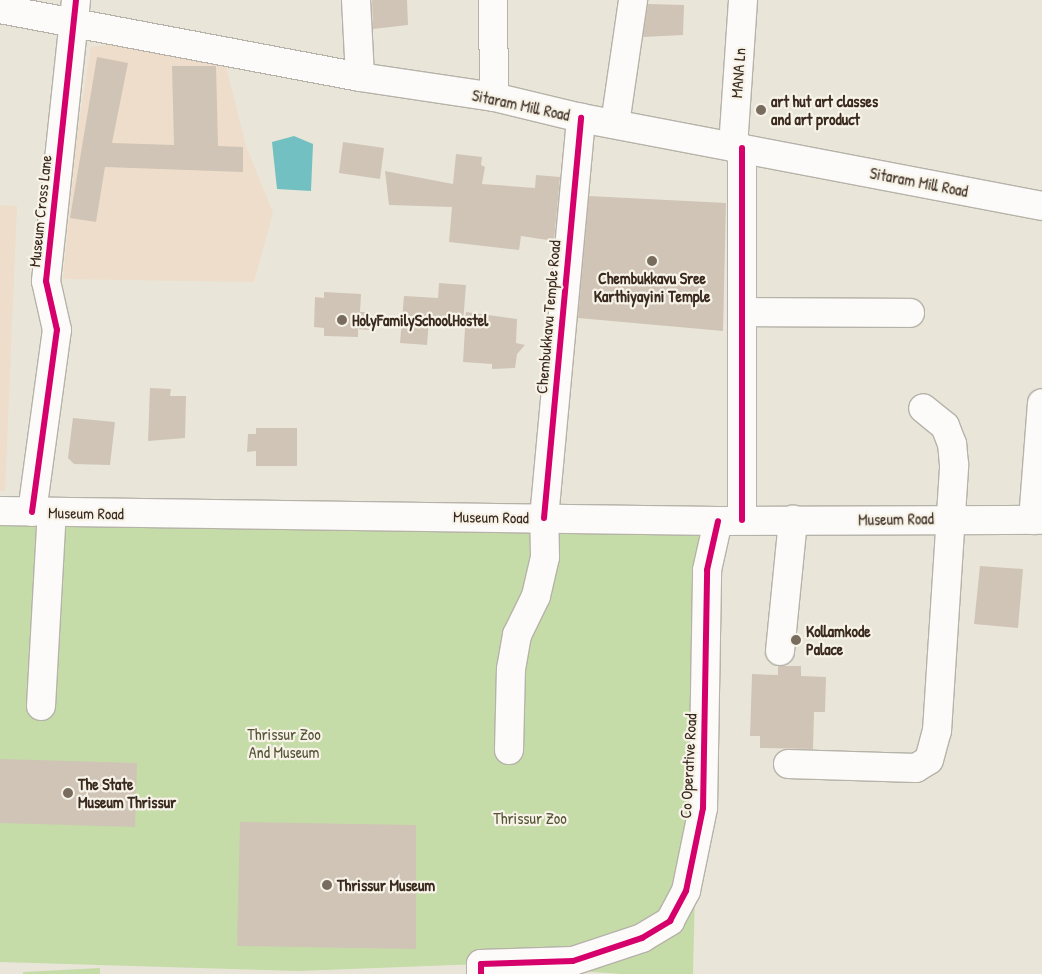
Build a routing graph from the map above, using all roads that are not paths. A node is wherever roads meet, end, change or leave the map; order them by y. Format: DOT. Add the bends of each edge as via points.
graph roads {
  1 [pos="356,0"];
  2 [pos="493,0"];
  3 [pos="633,0"];
  4 [pos="743,0"];
  5 [pos="0,9"];
  6 [pos="75,11"];
  7 [pos="360,77"];
  8 [pos="494,97"];
  9 [pos="581,118"];
  10 [pos="615,124"];
  11 [pos="738,148"];
  12 [pos="1042,206"];
  13 [pos="742,312"];
  14 [pos="910,313"];
  15 [pos="1042,403"];
  16 [pos="923,408"];
  17 [pos="0,511"];
  18 [pos="42,512"];
  19 [pos="544,518"];
  20 [pos="951,518"];
  21 [pos="730,520"];
  22 [pos="793,520"];
  23 [pos="1038,520"];
  24 [pos="780,651"];
  25 [pos="41,706"];
  26 [pos="509,750"];
  27 [pos="788,764"];
  28 [pos="481,974"];
  1 -- 7 [label="street"];
  2 -- 8 [label="street"];
  3 -- 10 [label="street"];
  4 -- 11 [label="street, MANA Ln"];
  5 -- 6 [label="street, Sitaram Mill Road"];
  6 -- 7 [label="street, Sitaram Mill Road"];
  6 -- 18 [label="street, Museum Cross Lane" via="46,281 57,330"];
  7 -- 8 [label="street, Sitaram Mill Road"];
  8 -- 9 [label="street, Sitaram Mill Road"];
  9 -- 10 [label="street, Sitaram Mill Road"];
  9 -- 19 [label="street, Chembukkavu Temple Road"];
  10 -- 11 [label="street, Sitaram Mill Road"];
  11 -- 12 [label="street, Sitaram Mill Road"];
  11 -- 13 [label="street, MANA Ln"];
  13 -- 14 [label="street"];
  13 -- 21 [label="street, MANA Ln"];
  15 -- 23 [label="street"];
  16 -- 20 [label="street" via="945,426 952,444"];
  17 -- 18 [label="street, Museum Road"];
  18 -- 19 [label="street, Museum Road"];
  18 -- 25 [label="street, Museum Cross Lane"];
  19 -- 21 [label="street, Museum Road"];
  19 -- 26 [label="street, Chembukkavu Temple Road" via="545,557 536,596 517,635 511,669"];
  20 -- 22 [label="street, Museum Road"];
  20 -- 23 [label="street, Museum Road"];
  20 -- 27 [label="street" via="937,732 929,760 916,768"];
  21 -- 22 [label="street, Museum Road"];
  21 -- 28 [label="street, Co Operative Road" via="707,570 702,808 686,891 670,920 642,938 573,961 481,964"];
  22 -- 24 [label="street"];
}
